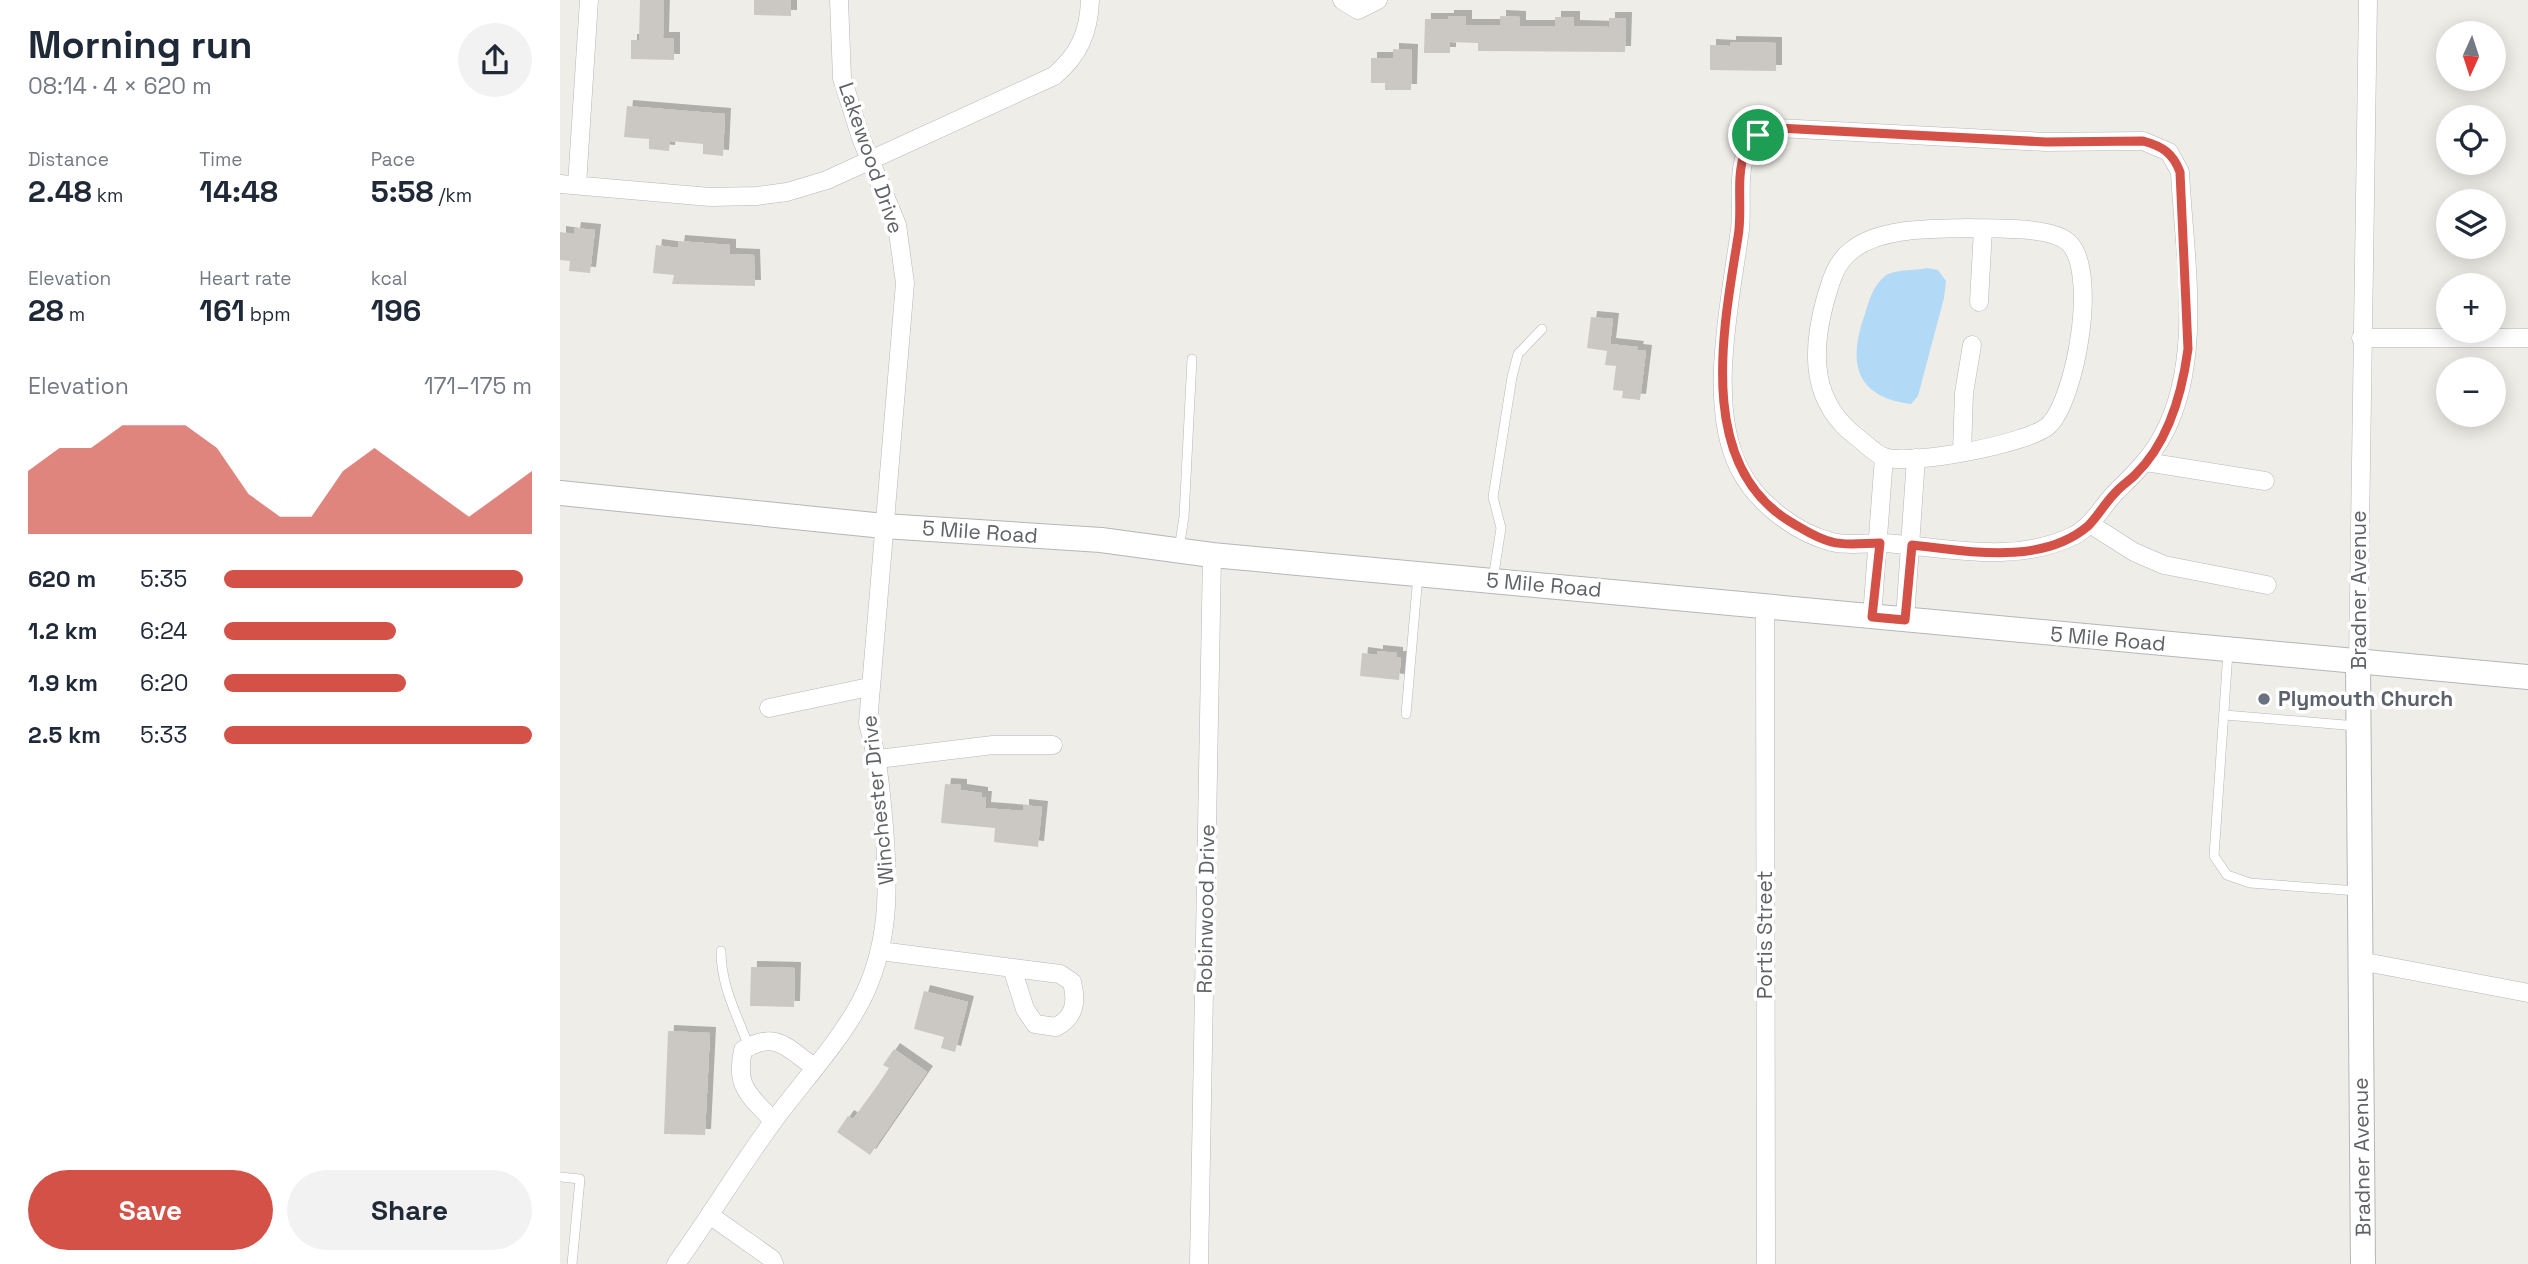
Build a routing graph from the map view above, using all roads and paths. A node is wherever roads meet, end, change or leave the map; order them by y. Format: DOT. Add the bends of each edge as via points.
graph roads {
  1 [pos="589,0"];
  2 [pos="839,0"];
  3 [pos="1090,0"];
  4 [pos="1342,0"];
  5 [pos="1378,0"];
  6 [pos="2368,0"];
  7 [pos="871,161"];
  8 [pos="568,185"];
  9 [pos="1983,229"];
  10 [pos="1979,302"];
  11 [pos="1542,329"];
  12 [pos="2361,338"];
  13 [pos="2528,338"];
  14 [pos="1972,345"];
  15 [pos="1192,359"];
  16 [pos="1962,452"];
  17 [pos="1884,457"];
  18 [pos="1916,458"];
  19 [pos="2146,463"];
  20 [pos="2266,481"];
  21 [pos="560,493"];
  22 [pos="2090,524"];
  23 [pos="884,526"];
  24 [pos="1880,543"];
  25 [pos="1912,545"];
  26 [pos="1178,550"];
  27 [pos="1213,555"];
  28 [pos="1419,573"];
  29 [pos="1493,580"];
  30 [pos="2267,584"];
  31 [pos="1765,606"];
  32 [pos="1872,617"];
  33 [pos="1905,620"];
  34 [pos="2228,650"];
  35 [pos="2358,662"];
  36 [pos="2528,677"];
  37 [pos="869,687"];
  38 [pos="769,708"];
  39 [pos="1406,714"];
  40 [pos="2225,715"];
  41 [pos="2358,726"];
  42 [pos="1053,745"];
  43 [pos="878,759"];
  44 [pos="2360,891"];
  45 [pos="721,951"];
  46 [pos="880,951"];
  47 [pos="2360,961"];
  48 [pos="1012,968"];
  49 [pos="2528,993"];
  50 [pos="749,1046"];
  51 [pos="814,1067"];
  52 [pos="773,1121"];
  53 [pos="560,1177"];
  54 [pos="711,1216"];
  55 [pos="572,1264"];
  56 [pos="676,1264"];
  57 [pos="775,1264"];
  58 [pos="1199,1264"];
  59 [pos="1766,1264"];
  60 [pos="2363,1264"];
  1 -- 8 [label="street"];
  2 -- 7 [label="street, Lakewood Drive" via="842,78"];
  3 -- 7 [label="street" via="1080,47 1054,76"];
  4 -- 5 [label="street" via="1357,10"];
  6 -- 12 [label="street, Bradner Avenue"];
  7 -- 8 [label="street" via="827,180 756,196 710,197"];
  7 -- 23 [label="street, Lakewood Drive" via="897,226 905,283"];
  9 -- 10 [label="street"];
  9 -- 16 [label="street" via="2045,233 2067,241 2080,260 2082,304 2068,390 2056,417 2031,437"];
  9 -- 17 [label="street" via="1927,229 1884,236 1861,243 1835,270 1816,334 1816,373 1833,413"];
  11 -- 29 [label="lane" via="1518,354 1512,377 1493,497 1501,528"];
  12 -- 13 [label="street"];
  12 -- 35 [label="street, Bradner Avenue"];
  14 -- 16 [label="street"];
  15 -- 26 [label="lane" via="1184,517"];
  16 -- 18 [label="street"];
  17 -- 18 [label="street"];
  17 -- 24 [label="street"];
  18 -- 25 [label="street"];
  19 -- 20 [label="street"];
  19 -- 22 [label="street"];
  19 -- 24 [label="street" via="2175,410 2188,349 2180,172 2169,152 2143,141 2046,142 1769,130 1750,143 1742,162 1740,227 1725,338 1725,414 1730,446 1752,489 1787,520 1833,543"];
  21 -- 23 [label="street, 5 Mile Road"];
  22 -- 25 [label="street" via="2056,543 2011,552"];
  22 -- 30 [label="street" via="2164,565"];
  23 -- 26 [label="street, 5 Mile Road" via="1101,540"];
  23 -- 37 [label="street, Winchester Drive"];
  24 -- 25 [label="street"];
  24 -- 32 [label="street"];
  25 -- 33 [label="street"];
  26 -- 27 [label="street, 5 Mile Road"];
  27 -- 28 [label="street, 5 Mile Road"];
  27 -- 58 [label="street, Robinwood Drive"];
  28 -- 29 [label="street, 5 Mile Road"];
  28 -- 39 [label="lane"];
  29 -- 31 [label="street, 5 Mile Road"];
  31 -- 32 [label="street, 5 Mile Road"];
  31 -- 59 [label="street, Portis Street"];
  32 -- 33 [label="street, 5 Mile Road"];
  33 -- 34 [label="street, 5 Mile Road"];
  34 -- 35 [label="street, 5 Mile Road"];
  34 -- 40 [label="lane"];
  35 -- 36 [label="street, 5 Mile Road"];
  35 -- 41 [label="street, Bradner Avenue"];
  37 -- 38 [label="street"];
  37 -- 43 [label="street, Winchester Drive" via="867,723"];
  40 -- 41 [label="lane"];
  40 -- 44 [label="lane" via="2214,856 2227,875 2250,883"];
  41 -- 44 [label="street, Bradner Avenue"];
  42 -- 43 [label="street" via="993,745"];
  43 -- 46 [label="street, Winchester Drive" via="888,876 887,919"];
  44 -- 47 [label="street, Bradner Avenue"];
  45 -- 50 [label="lane" via="726,990"];
  46 -- 48 [label="street"];
  46 -- 51 [label="street, Winchester Drive" via="860,1003"];
  47 -- 49 [label="street"];
  47 -- 60 [label="street, Bradner Avenue"];
  50 -- 51 [label="street" via="776,1040"];
  50 -- 52 [label="street" via="743,1050 739,1069 741,1087"];
  51 -- 52 [label="street, Winchester Drive"];
  52 -- 54 [label="street, Winchester Drive"];
  53 -- 55 [label="lane" via="580,1179"];
  54 -- 56 [label="street, Winchester Drive"];
  54 -- 57 [label="street"];
}
